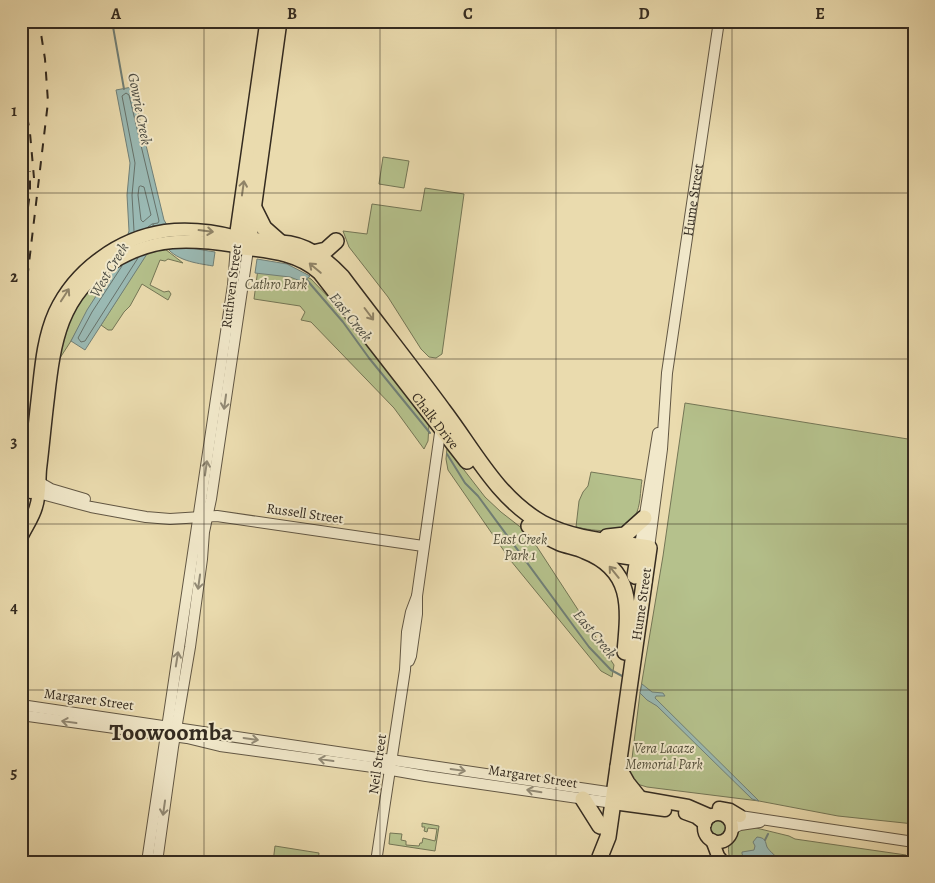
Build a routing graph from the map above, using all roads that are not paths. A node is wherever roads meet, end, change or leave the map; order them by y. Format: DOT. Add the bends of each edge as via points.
graph roads {
  1 [pos="268,21"];
  2 [pos="279,21"];
  3 [pos="719,21"];
  4 [pos="253,206"];
  5 [pos="336,241"];
  6 [pos="281,242"];
  7 [pos="243,243"];
  8 [pos="313,252"];
  9 [pos="663,408"];
  10 [pos="444,410"];
  11 [pos="441,427"];
  12 [pos="30,484"];
  13 [pos="203,516"];
  14 [pos="644,518"];
  15 [pos="21,538"];
  16 [pos="589,545"];
  17 [pos="424,546"];
  18 [pos="643,553"];
  19 [pos="628,606"];
  20 [pos="626,678"];
  21 [pos="21,705"];
  22 [pos="21,715"];
  23 [pos="123,719"];
  24 [pos="117,729"];
  25 [pos="171,732"];
  26 [pos="211,733"];
  27 [pos="210,744"];
  28 [pos="354,759"];
  29 [pos="391,765"];
  30 [pos="427,765"];
  31 [pos="618,767"];
  32 [pos="165,771"];
  33 [pos="426,776"];
  34 [pos="560,790"];
  35 [pos="609,797"];
  36 [pos="639,798"];
  37 [pos="583,799"];
  38 [pos="688,806"];
  39 [pos="725,816"];
  40 [pos="740,816"];
  41 [pos="708,820"];
  42 [pos="769,821"];
  43 [pos="600,826"];
  44 [pos="728,835"];
  45 [pos="712,840"];
  46 [pos="914,842"];
  47 [pos="600,859"];
  48 [pos="146,862"];
  49 [pos="157,862"];
  50 [pos="376,862"];
  51 [pos="724,862"];
  7 -- 1 [label="highway, Ruthven Street, one-way"];
  2 -- 4 [label="highway"];
  3 -- 9 [label="street, Hume Street"];
  4 -- 6 [label="highway, Chalk Drive" via="264,228"];
  4 -- 7 [label="highway"];
  5 -- 8 [label="highway" via="326,250"];
  6 -- 7 [label="highway"];
  6 -- 8 [label="highway, Chalk Drive"];
  11 -- 7 [label="highway, Chalk Drive, one-way" via="320,272 294,256"];
  7 -- 12 [label="main road" via="186,240 160,243 120,258 89,280 65,315 58,334"];
  12 -- 7 [label="main road, one-way" via="42,357 48,331 61,301 74,282 111,251 138,238 164,231 200,231"];
  7 -- 13 [label="street, Ruthven Street"];
  8 -- 10 [label="highway, Chalk Drive, one-way" via="342,277"];
  9 -- 14 [label="street, Hume Street"];
  9 -- 18 [label="street, Hume Street" via="662,449"];
  10 -- 11 [label="street, Neil Street"];
  10 -- 16 [label="highway, Chalk Drive" via="498,486 520,507 541,523"];
  11 -- 16 [label="highway, Chalk Drive" via="488,489 517,518 560,543"];
  11 -- 17 [label="street, Neil Street"];
  12 -- 13 [label="street, Russell Street" via="91,508 170,519"];
  12 -- 15 [label="main road" via="31,518"];
  13 -- 17 [label="street, Russell Street"];
  13 -- 25 [label="street, Ruthven Street"];
  14 -- 16 [label="highway" via="625,535"];
  14 -- 18 [label="street, Hume Street"];
  16 -- 18 [label="highway, Chalk Drive"];
  19 -- 16 [label="highway, Chalk Drive, one-way" via="625,589 616,572"];
  17 -- 29 [label="street, Neil Street" via="408,624 405,670"];
  18 -- 19 [label="highway"];
  18 -- 20 [label="highway, Hume Street"];
  19 -- 20 [label="highway, Hume Street"];
  20 -- 31 [label="highway, Hume Street"];
  20 -- 35 [label="highway, Hume Street"];
  21 -- 23 [label="street, Margaret Street"];
  24 -- 22 [label="street, Margaret Street, one-way"];
  23 -- 24 [label="street"];
  23 -- 25 [label="street, Margaret Street"];
  24 -- 25 [label="street, Margaret Street"];
  25 -- 26 [label="street, Margaret Street"];
  25 -- 27 [label="street, Margaret Street"];
  25 -- 32 [label="street, Ruthven Street"];
  26 -- 27 [label="street"];
  26 -- 28 [label="street, Margaret Street, one-way"];
  28 -- 27 [label="street, Margaret Street, one-way"];
  28 -- 29 [label="street, Margaret Street"];
  29 -- 30 [label="street, Margaret Street"];
  29 -- 33 [label="street, Margaret Street"];
  29 -- 50 [label="street, Neil Street"];
  30 -- 33 [label="street"];
  30 -- 34 [label="street, Margaret Street, one-way"];
  31 -- 35 [label="highway, Hume Street"];
  31 -- 36 [label="highway"];
  32 -- 48 [label="street, Ruthven Street"];
  32 -- 49 [label="street, Ruthven Street, one-way"];
  34 -- 33 [label="street, Margaret Street, one-way"];
  34 -- 35 [label="street, Margaret Street"];
  34 -- 37 [label="street, Margaret Street"];
  35 -- 36 [label="main road, Margaret Street"];
  35 -- 37 [label="street, Margaret Street"];
  35 -- 41 [label="main road, Margaret Street"];
  35 -- 43 [label="highway, Hume Street"];
  35 -- 47 [label="highway, Hume Street" via="608,837"];
  36 -- 38 [label="main road, Margaret Street"];
  37 -- 43 [label="highway"];
  38 -- 40 [label="main road" via="730,810"];
  38 -- 41 [label="main road"];
  39 -- 40 [label="main road"];
  39 -- 41 [label="main road" via="721,814"];
  39 -- 44 [label="main road" via="730,822"];
  40 -- 42 [label="street"];
  41 -- 45 [label="main road" via="705,834"];
  42 -- 44 [label="street" via="740,825"];
  42 -- 46 [label="street"];
  43 -- 47 [label="highway, Hume Street"];
  44 -- 45 [label="main road" via="716,842"];
  44 -- 51 [label="main road"];
  45 -- 51 [label="main road"];
}
